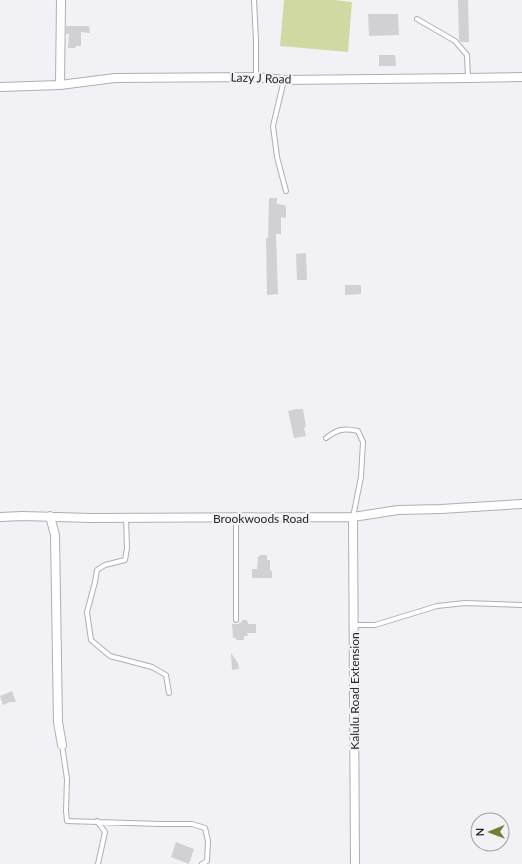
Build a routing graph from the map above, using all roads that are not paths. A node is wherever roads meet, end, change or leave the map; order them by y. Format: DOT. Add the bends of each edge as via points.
graph roads {
  1 [pos="61,0"];
  2 [pos="254,0"];
  3 [pos="417,19"];
  4 [pos="256,77"];
  5 [pos="522,77"];
  6 [pos="468,78"];
  7 [pos="284,80"];
  8 [pos="60,86"];
  9 [pos="0,87"];
  10 [pos="286,191"];
  11 [pos="326,438"];
  12 [pos="522,504"];
  13 [pos="50,516"];
  14 [pos="0,517"];
  15 [pos="353,517"];
  16 [pos="126,518"];
  17 [pos="236,518"];
  18 [pos="522,605"];
  19 [pos="236,620"];
  20 [pos="354,625"];
  21 [pos="170,693"];
  22 [pos="62,745"];
  23 [pos="97,821"];
  24 [pos="98,864"];
  25 [pos="202,864"];
  26 [pos="355,864"];
  1 -- 8 [label="street"];
  2 -- 4 [label="lane"];
  3 -- 6 [label="lane" via="455,41 467,55"];
  4 -- 7 [label="street, Lazy J Road"];
  4 -- 8 [label="street, Lazy J Road" via="115,78"];
  5 -- 6 [label="street, Lazy J Road"];
  6 -- 7 [label="street, Lazy J Road"];
  7 -- 10 [label="lane" via="272,126"];
  8 -- 9 [label="street, Lazy J Road"];
  11 -- 15 [label="lane" via="336,431 358,430 363,442 361,477"];
  12 -- 15 [label="street, Brookwoods Road" via="398,510"];
  13 -- 14 [label="street, Brookwoods Road"];
  13 -- 16 [label="street, Brookwoods Road"];
  13 -- 22 [label="street" via="55,535 58,718"];
  15 -- 17 [label="street, Brookwoods Road"];
  15 -- 20 [label="street, Kalulu Road Extension"];
  16 -- 17 [label="street, Brookwoods Road"];
  16 -- 21 [label="lane" via="125,560 96,570 87,612 91,640 110,656 152,667 166,675"];
  17 -- 19 [label="lane"];
  18 -- 20 [label="lane" via="465,603 437,606 375,625"];
  20 -- 26 [label="street, Kalulu Road Extension"];
  22 -- 23 [label="lane" via="67,779 67,821"];
  23 -- 24 [label="lane" via="105,832"];
  23 -- 25 [label="lane" via="192,824 205,828 208,841 207,861"];
}
